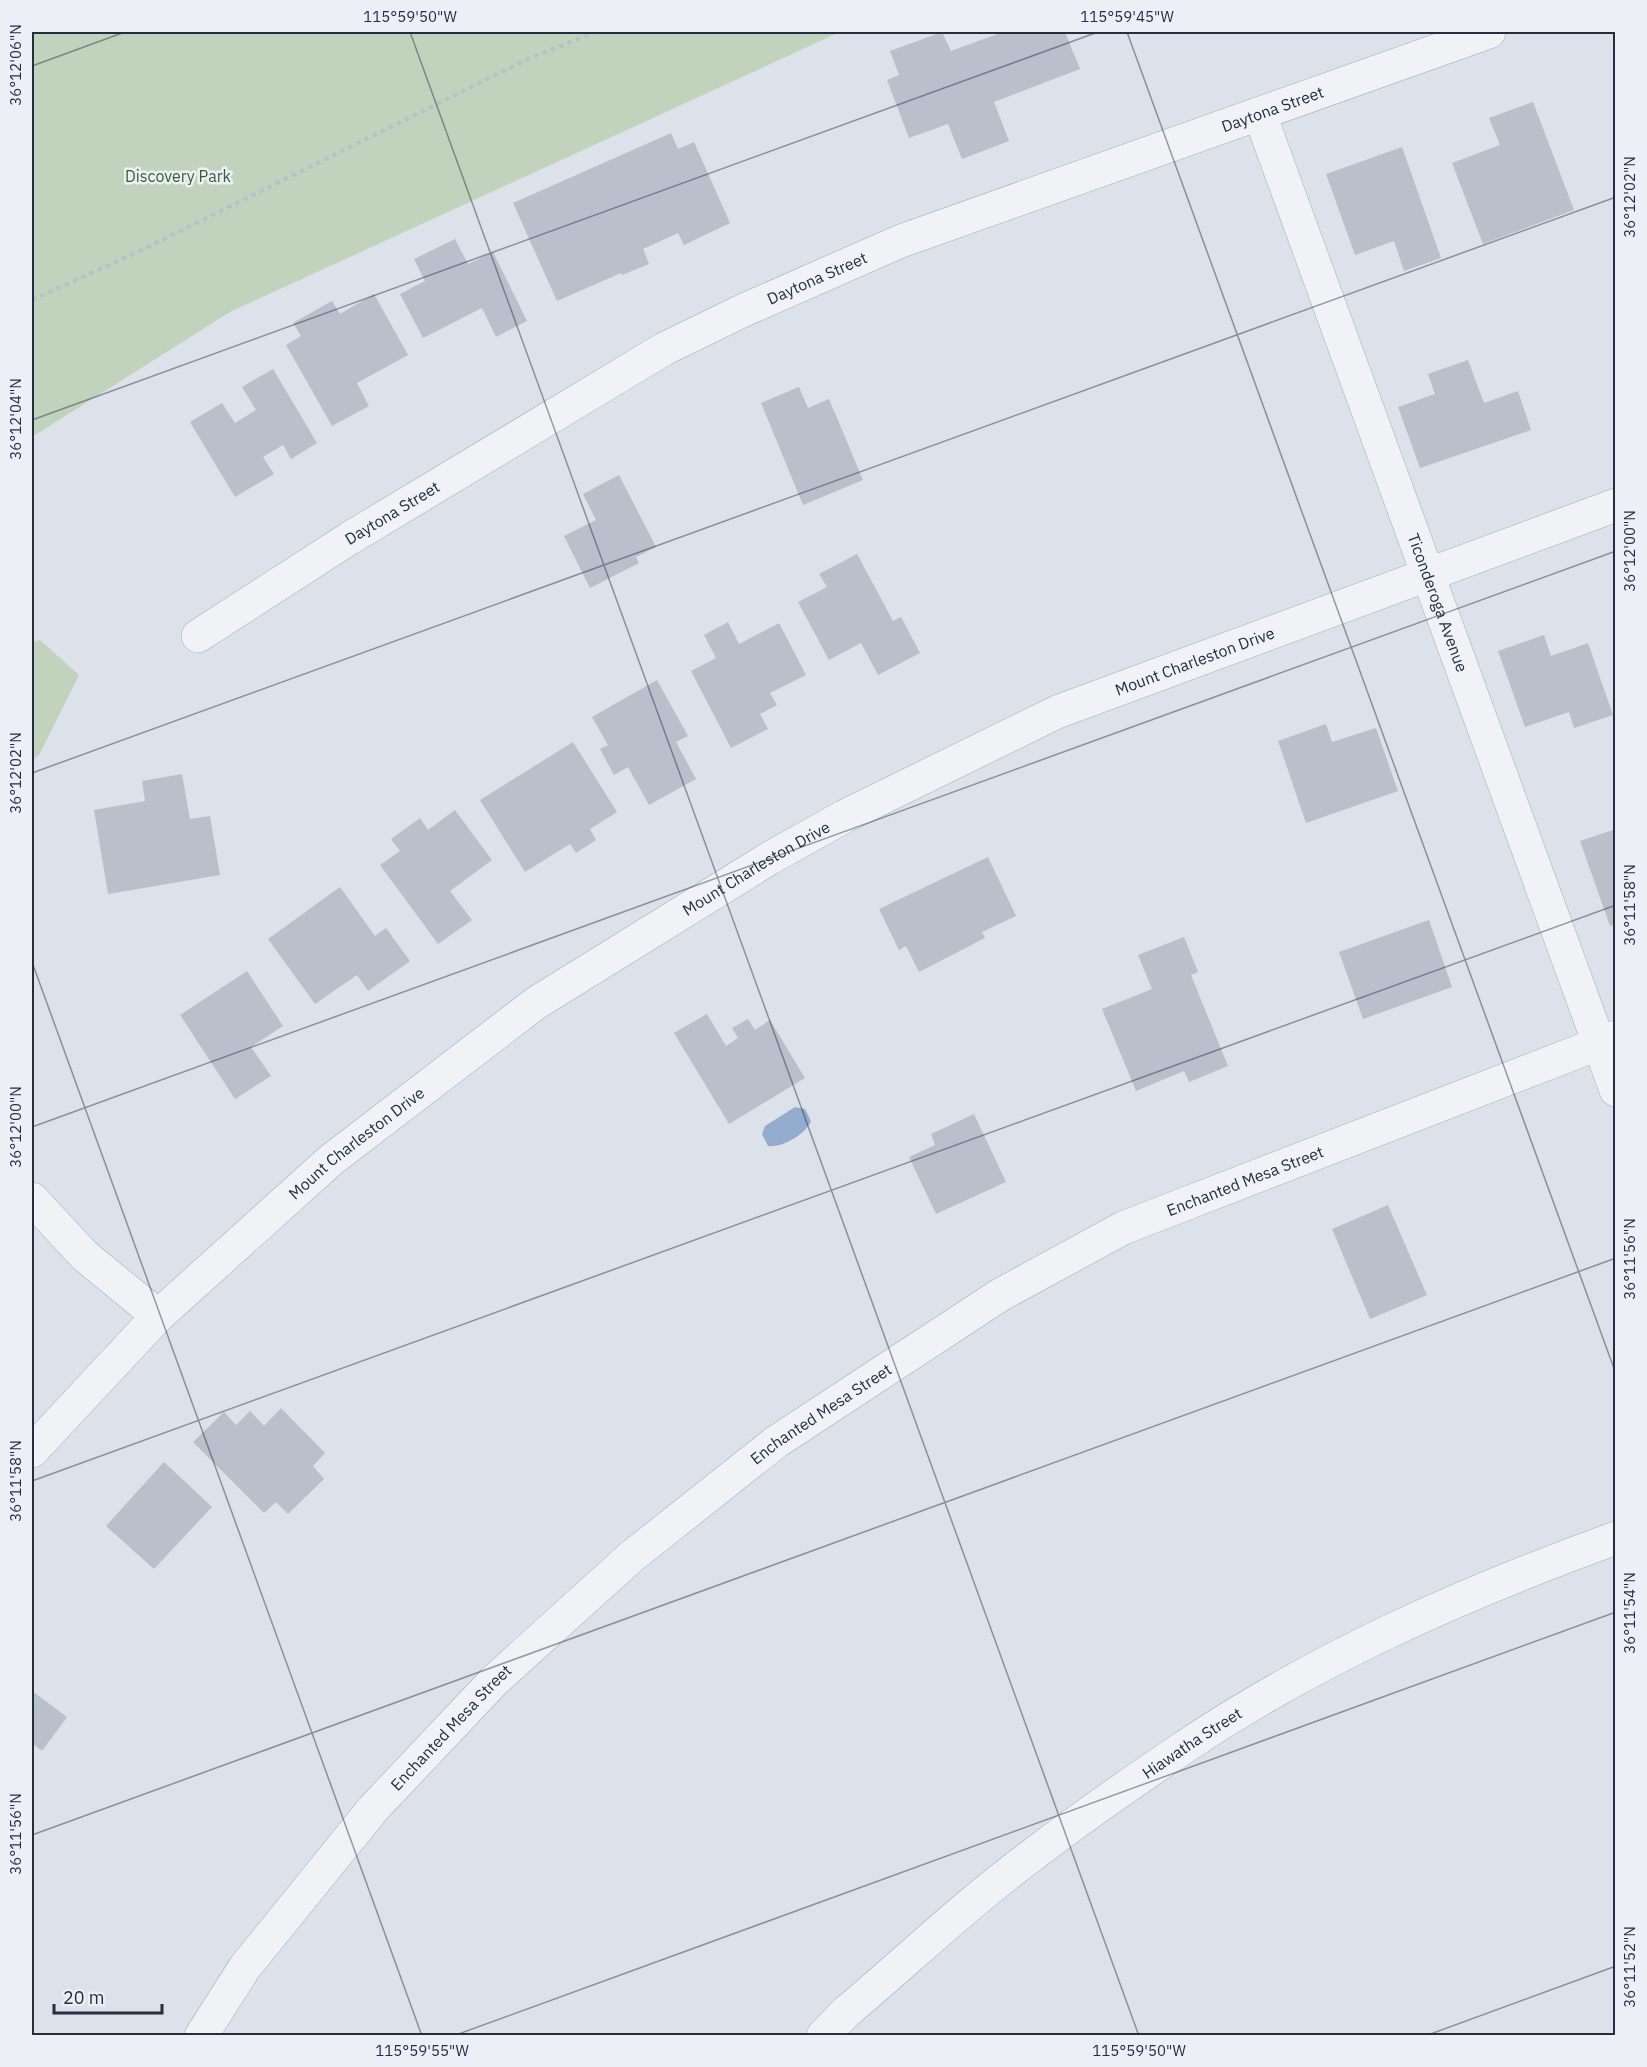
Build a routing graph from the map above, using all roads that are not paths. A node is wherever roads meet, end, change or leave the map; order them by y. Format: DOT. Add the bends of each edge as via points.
graph roads {
  1 [pos="1489,32"];
  2 [pos="1260,115"];
  3 [pos="1616,505"];
  4 [pos="1425,575"];
  5 [pos="198,636"];
  6 [pos="1607,1040"];
  7 [pos="1616,1090"];
  8 [pos="32,1199"];
  9 [pos="158,1316"];
  10 [pos="32,1451"];
  11 [pos="1616,1538"];
  12 [pos="201,2036"];
  13 [pos="823,2036"];
  1 -- 2 [label="street, Daytona Street"];
  2 -- 4 [label="street, Ticonderoga Avenue"];
  2 -- 5 [label="street, Daytona Street" via="901,241 742,311 654,355 350,538"];
  3 -- 4 [label="street, Mount Charleston Drive"];
  4 -- 6 [label="street, Ticonderoga Avenue"];
  4 -- 9 [label="street, Mount Charleston Drive" via="1057,712 845,816 770,858 536,1003 331,1160"];
  6 -- 7 [label="street, Ticonderoga Avenue"];
  6 -- 12 [label="street, Enchanted Mesa Street" via="1123,1228 1000,1295 776,1442 631,1557 494,1681 373,1809 245,1967"];
  8 -- 9 [label="street" via="85,1256"];
  9 -- 10 [label="street, Mount Charleston Drive"];
  11 -- 13 [label="street, Hiawatha Street" via="1520,1573 1373,1638 1292,1681 1181,1749 1009,1874"];
}
